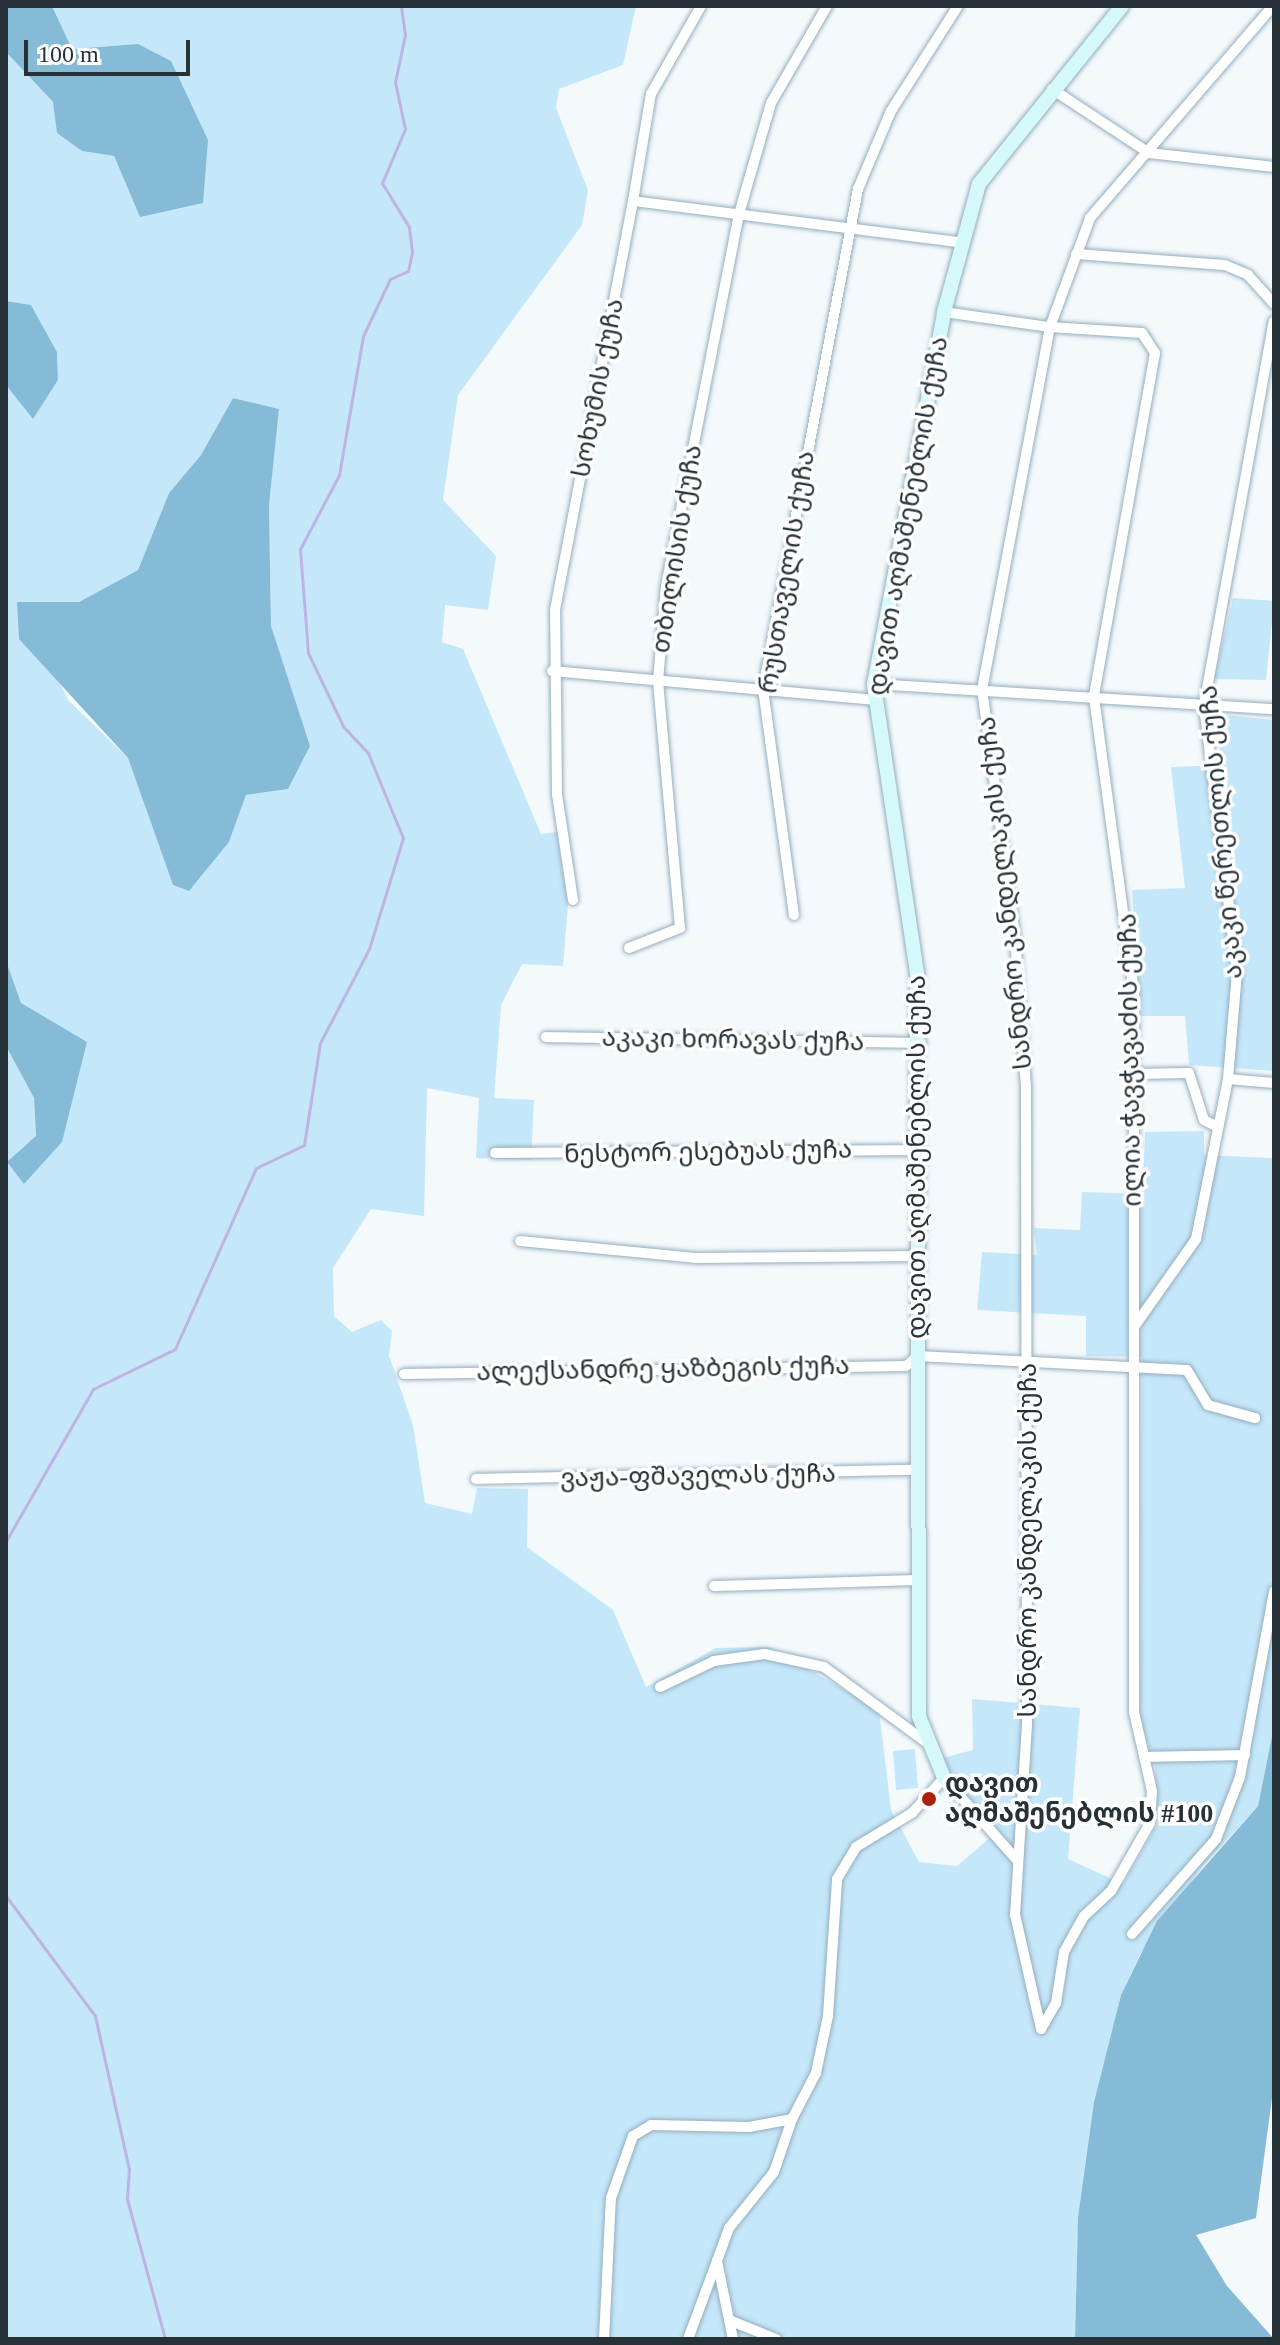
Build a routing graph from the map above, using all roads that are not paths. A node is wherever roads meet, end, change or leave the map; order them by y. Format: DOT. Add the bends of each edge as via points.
graph roads {
  1 [pos="701,6"];
  2 [pos="827,6"];
  3 [pos="958,6"];
  4 [pos="1122,6"];
  5 [pos="1273,6"];
  6 [pos="1052,89"];
  7 [pos="1149,153"];
  8 [pos="1274,167"];
  9 [pos="633,201"];
  10 [pos="739,214"];
  11 [pos="847,230"];
  12 [pos="958,242"];
  13 [pos="1076,254"];
  14 [pos="1274,304"];
  15 [pos="944,312"];
  16 [pos="1274,321"];
  17 [pos="1050,327"];
  18 [pos="552,671"];
  19 [pos="658,681"];
  20 [pos="874,684"];
  21 [pos="763,689"];
  22 [pos="982,690"];
  23 [pos="1094,697"];
  24 [pos="874,700"];
  25 [pos="1204,705"];
  26 [pos="1274,709"];
  27 [pos="573,900"];
  28 [pos="794,915"];
  29 [pos="629,948"];
  30 [pos="546,1037"];
  31 [pos="921,1043"];
  32 [pos="1134,1074"];
  33 [pos="1228,1079"];
  34 [pos="1274,1083"];
  35 [pos="1218,1127"];
  36 [pos="921,1150"];
  37 [pos="495,1153"];
  38 [pos="520,1241"];
  39 [pos="920,1256"];
  40 [pos="1134,1327"];
  41 [pos="918,1356"];
  42 [pos="1029,1362"];
  43 [pos="1136,1367"];
  44 [pos="404,1374"];
  45 [pos="1255,1418"];
  46 [pos="919,1470"];
  47 [pos="476,1479"];
  48 [pos="920,1580"];
  49 [pos="714,1586"];
  50 [pos="1274,1591"];
  51 [pos="660,1687"];
  52 [pos="926,1742"];
  53 [pos="1245,1755"];
  54 [pos="1144,1757"];
  55 [pos="944,1778"];
  56 [pos="1018,1861"];
  57 [pos="1111,1891"];
  58 [pos="1132,1934"];
  59 [pos="792,2119"];
  60 [pos="717,2261"];
  61 [pos="729,2320"];
  62 [pos="604,2339"];
  63 [pos="688,2339"];
  64 [pos="733,2339"];
  65 [pos="776,2339"];
  1 -- 9 [label="street, სოხუმის ქუჩა" via="651,94"];
  2 -- 10 [label="street, თბილისის ქუჩა" via="771,103"];
  3 -- 11 [label="street, რუსთაველის ქუჩა" via="891,111"];
  4 -- 6 [label="street, დავით აღმაშენებლის ქუჩა"];
  5 -- 7 [label="street, სანდრო კანდელაკის ქუჩა"];
  6 -- 7 [label="street"];
  6 -- 12 [label="street, დავით აღმაშენებლის ქუჩა" via="979,184"];
  7 -- 8 [label="street"];
  7 -- 13 [label="street, სანდრო კანდელაკის ქუჩა" via="1090,218"];
  9 -- 10 [label="street"];
  9 -- 18 [label="street, სოხუმის ქუჩა" via="555,610"];
  10 -- 11 [label="street"];
  10 -- 19 [label="street, თბილისის ქუჩა" via="666,586"];
  11 -- 12 [label="street"];
  11 -- 21 [label="street, რუსთაველის ქუჩა"];
  12 -- 15 [label="street, დავით აღმაშენებლის ქუჩა"];
  13 -- 14 [label="street" via="1225,265 1248,275"];
  13 -- 17 [label="street, სანდრო კანდელაკის ქუჩა"];
  15 -- 17 [label="street, ილია ჭავჭავაძის ქუჩა"];
  15 -- 20 [label="street, დავით აღმაშენებლის ქუჩა"];
  16 -- 25 [label="street, აკაკი წერეთლის ქუჩა"];
  17 -- 22 [label="street, სანდრო კანდელაკის ქუჩა"];
  17 -- 23 [label="street, ილია ჭავჭავაძის ქუჩა" via="1142,333 1155,353"];
  18 -- 19 [label="street"];
  18 -- 27 [label="street, სოხუმის ქუჩა" via="557,794"];
  19 -- 21 [label="street"];
  19 -- 29 [label="street, თბილისის ქუჩა" via="680,928"];
  20 -- 22 [label="street"];
  20 -- 24 [label="street, დავით აღმაშენებლის ქუჩა"];
  21 -- 24 [label="street"];
  21 -- 28 [label="street, რუსთაველის ქუჩა"];
  22 -- 23 [label="street"];
  22 -- 42 [label="street, სანდრო კანდელაკის ქუჩა" via="1023,1042"];
  23 -- 25 [label="street"];
  23 -- 32 [label="street, ილია ჭავჭავაძის ქუჩა" via="1128,910"];
  24 -- 31 [label="street, დავით აღმაშენებლის ქუჩა" via="917,973"];
  25 -- 26 [label="street"];
  25 -- 33 [label="street, აკაკი წერეთლის ქუჩა" via="1237,971"];
  30 -- 31 [label="street, აკაკი ხორავას ქუჩა"];
  31 -- 36 [label="street, დავით აღმაშენებლის ქუჩა"];
  32 -- 35 [label="street" via="1189,1073 1204,1120"];
  32 -- 40 [label="street, ილია ჭავჭავაძის ქუჩა"];
  33 -- 34 [label="street"];
  33 -- 35 [label="street, აკაკი წერეთლის ქუჩა"];
  35 -- 40 [label="street, აკაკი წერეთლის ქუჩა" via="1196,1239"];
  36 -- 37 [label="street, ნესტორ ესებუას ქუჩა"];
  36 -- 39 [label="street, დავით აღმაშენებლის ქუჩა"];
  38 -- 39 [label="street" via="695,1258"];
  39 -- 41 [label="street, დავით აღმაშენებლის ქუჩა"];
  40 -- 43 [label="street, ილია ჭავჭავაძის ქუჩა"];
  41 -- 42 [label="street, ალექსანდრე ყაზბეგის ქუჩა"];
  41 -- 44 [label="street, ალექსანდრე ყაზბეგის ქუჩა" via="906,1366"];
  41 -- 46 [label="street, დავით აღმაშენებლის ქუჩა"];
  42 -- 43 [label="street, ალექსანდრე ყაზბეგის ქუჩა"];
  42 -- 56 [label="street, სანდრო კანდელაკის ქუჩა" via="1027,1722"];
  43 -- 45 [label="street, ალექსანდრე ყაზბეგის ქუჩა" via="1195,1373 1208,1405"];
  43 -- 54 [label="street, ილია ჭავჭავაძის ქუჩა" via="1134,1712"];
  46 -- 47 [label="street, ვაჟა-ფშაველას ქუჩა"];
  46 -- 48 [label="street, დავით აღმაშენებლის ქუჩა"];
  48 -- 49 [label="street"];
  48 -- 52 [label="street, დავით აღმაშენებლის ქუჩა" via="919,1716"];
  50 -- 53 [label="street"];
  51 -- 52 [label="street" via="714,1661 765,1654 824,1667"];
  52 -- 55 [label="street, დავით აღმაშენებლის ქუჩა"];
  53 -- 54 [label="street"];
  53 -- 58 [label="street" via="1216,1839"];
  54 -- 57 [label="street, ილია ჭავჭავაძის ქუჩა" via="1150,1823"];
  55 -- 56 [label="street, დავით აღმაშენებლის ქუჩა"];
  55 -- 59 [label="street" via="912,1813 856,1847 837,1879 828,2016 816,2073"];
  56 -- 57 [label="street, სანდრო კანდელაკის ქუჩა" via="1015,1915 1026,1941 1041,2029 1049,2027 1064,1952 1084,1916"];
  59 -- 60 [label="street" via="774,2172 729,2228"];
  59 -- 62 [label="street" via="749,2127 651,2125 633,2136 611,2198"];
  60 -- 61 [label="street"];
  60 -- 63 [label="street"];
  61 -- 64 [label="street"];
  61 -- 65 [label="street"];
}
